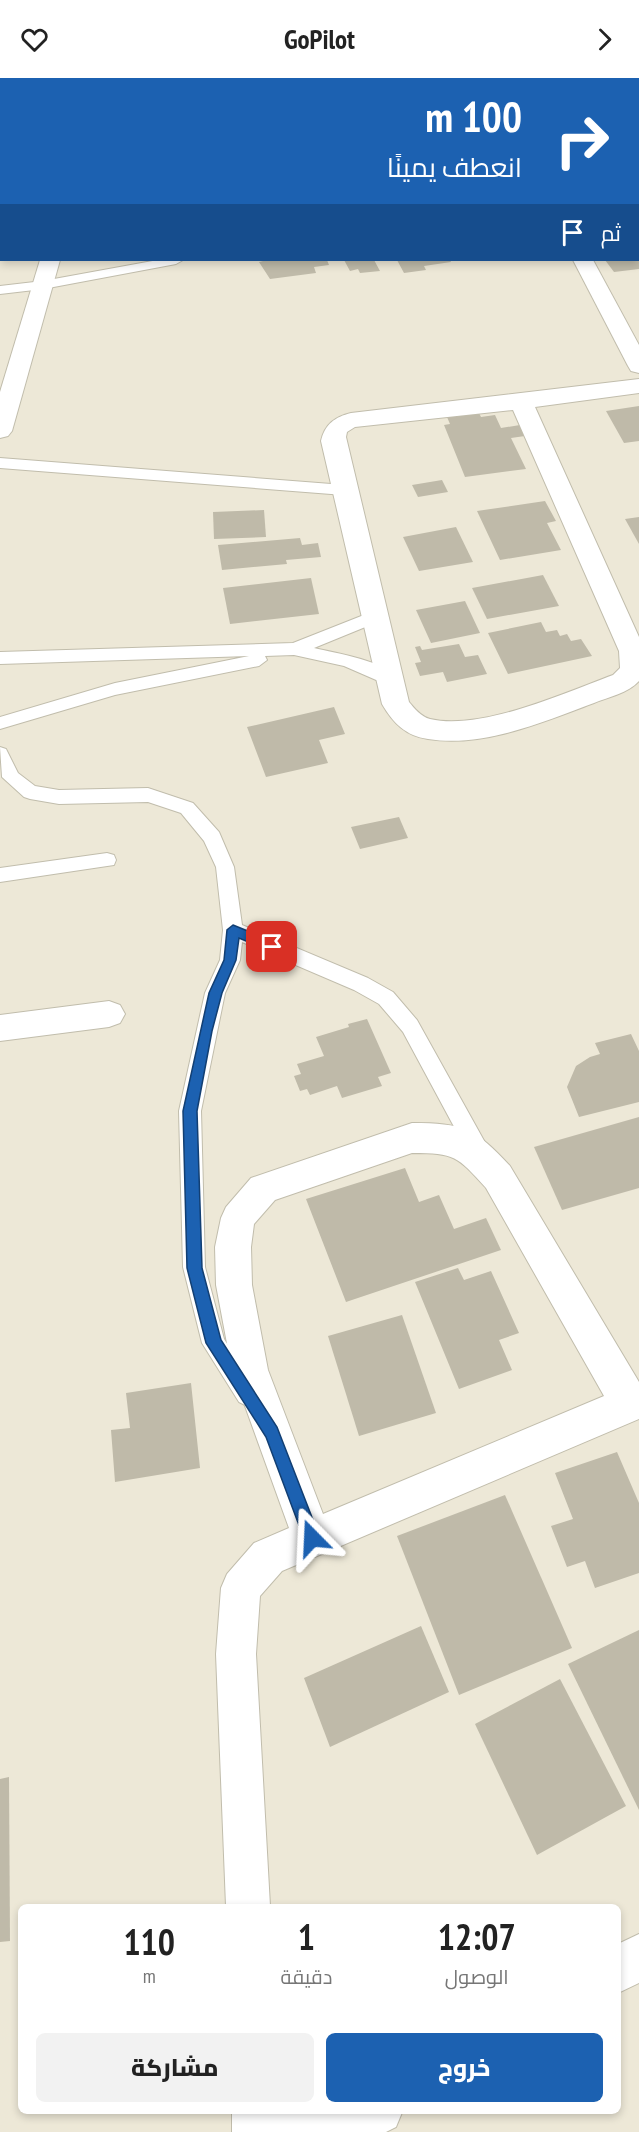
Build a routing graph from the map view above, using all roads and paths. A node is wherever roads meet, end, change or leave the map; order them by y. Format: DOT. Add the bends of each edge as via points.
graph roads {
  1 [pos="50,261"];
  2 [pos="171,261"];
  3 [pos="584,261"];
  4 [pos="42,285"];
  5 [pos="3,291"];
  6 [pos="639,366"];
  7 [pos="639,386"];
  8 [pos="521,402"];
  9 [pos="0,431"];
  10 [pos="0,463"];
  11 [pos="344,490"];
  12 [pos="375,617"];
  13 [pos="294,649"];
  14 [pos="0,658"];
  15 [pos="390,680"];
  16 [pos="0,723"];
  17 [pos="0,754"];
  18 [pos="107,860"];
  19 [pos="0,875"];
  20 [pos="233,930"];
  21 [pos="109,1014"];
  22 [pos="0,1028"];
  23 [pos="486,1164"];
  24 [pos="634,1402"];
  25 [pos="272,1432"];
  26 [pos="312,1538"];
  27 [pos="248,1904"];
  28 [pos="639,1957"];
  29 [pos="621,1968"];
  30 [pos="256,2114"];
  31 [pos="280,2114"];
  32 [pos="373,2114"];
  33 [pos="256,2132"];
  1 -- 4 [label="street"];
  2 -- 4 [label="lane"];
  3 -- 6 [label="street"];
  4 -- 5 [label="lane"];
  4 -- 9 [label="street"];
  7 -- 8 [label="street"];
  8 -- 11 [label="street" via="341,424 333,441"];
  8 -- 15 [label="street" via="632,651 632,673 622,682 543,711 486,726 450,730 425,729 406,719 396,704"];
  10 -- 11 [label="lane"];
  11 -- 12 [label="street"];
  12 -- 13 [label="lane"];
  12 -- 15 [label="street"];
  13 -- 14 [label="lane"];
  13 -- 15 [label="lane" via="371,669"];
  13 -- 16 [label="lane" via="244,664 115,689"];
  17 -- 20 [label="lane" via="11,777 30,792 59,797 147,795 187,807 212,837 225,867"];
  18 -- 19 [label="lane"];
  20 -- 23 [label="lane" via="386,998 410,1026"];
  20 -- 25 [label="lane" via="230,960 215,993 190,1111 194,1268 214,1343"];
  21 -- 22 [label="street"];
  23 -- 24 [label="street" via="498,1177"];
  23 -- 25 [label="street" via="475,1152 448,1138 412,1138 263,1189 238,1218 233,1247 234,1285 250,1370"];
  24 -- 26 [label="street"];
  25 -- 26 [label="street"];
  26 -- 27 [label="street" via="268,1557 241,1588 236,1654"];
  28 -- 29 [label="street"];
  30 -- 33 [label="street"];
  31 -- 32 [label="street" via="292,2123 328,2127 362,2121"];
}
